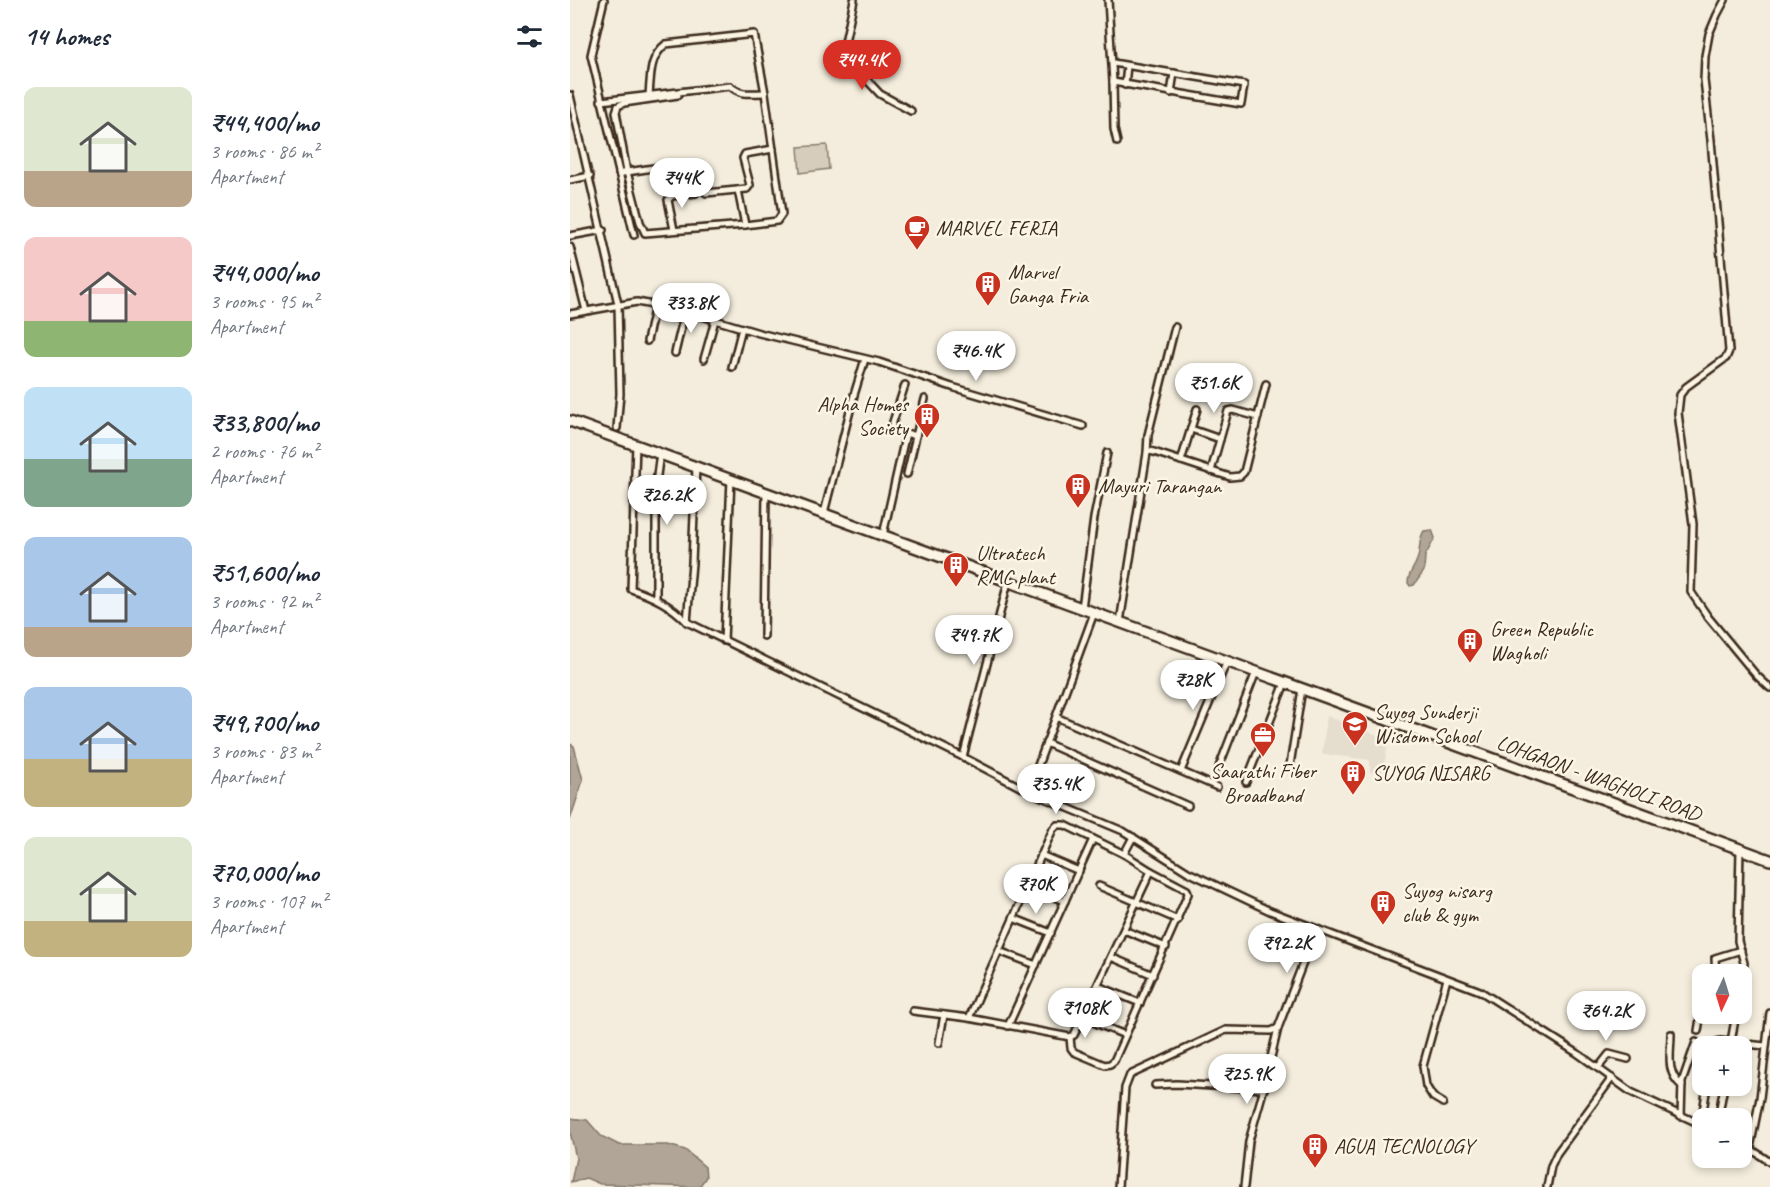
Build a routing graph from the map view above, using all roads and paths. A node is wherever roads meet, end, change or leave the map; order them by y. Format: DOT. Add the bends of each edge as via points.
graph roads {
  1 [pos="604,0"];
  2 [pos="854,0"];
  3 [pos="1108,0"];
  4 [pos="1725,0"];
  5 [pos="1113,63"];
  6 [pos="1127,66"];
  7 [pos="1174,73"];
  8 [pos="1113,82"];
  9 [pos="1125,85"];
  10 [pos="765,93"];
  11 [pos="1171,93"];
  12 [pos="570,95"];
  13 [pos="649,95"];
  14 [pos="678,95"];
  15 [pos="601,101"];
  16 [pos="911,111"];
  17 [pos="577,123"];
  18 [pos="570,124"];
  19 [pos="1117,141"];
  20 [pos="773,149"];
  21 [pos="660,167"];
  22 [pos="627,172"];
  23 [pos="619,174"];
  24 [pos="590,176"];
  25 [pos="570,180"];
  26 [pos="738,190"];
  27 [pos="696,193"];
  28 [pos="706,194"];
  29 [pos="745,225"];
  30 [pos="603,230"];
  31 [pos="674,230"];
  32 [pos="634,235"];
  33 [pos="570,236"];
  34 [pos="570,247"];
  35 [pos="618,304"];
  36 [pos="655,304"];
  37 [pos="586,311"];
  38 [pos="685,311"];
  39 [pos="570,314"];
  40 [pos="715,320"];
  41 [pos="742,327"];
  42 [pos="1175,327"];
  43 [pos="647,342"];
  44 [pos="675,353"];
  45 [pos="704,359"];
  46 [pos="865,359"];
  47 [pos="732,367"];
  48 [pos="1266,384"];
  49 [pos="904,385"];
  50 [pos="925,399"];
  51 [pos="1197,409"];
  52 [pos="1258,417"];
  53 [pos="570,421"];
  54 [pos="1083,426"];
  55 [pos="617,428"];
  56 [pos="1191,429"];
  57 [pos="906,433"];
  58 [pos="916,436"];
  59 [pos="1220,439"];
  60 [pos="636,444"];
  61 [pos="660,453"];
  62 [pos="1107,453"];
  63 [pos="1147,453"];
  64 [pos="1181,461"];
  65 [pos="696,466"];
  66 [pos="1211,471"];
  67 [pos="907,474"];
  68 [pos="731,479"];
  69 [pos="766,492"];
  70 [pos="825,513"];
  71 [pos="883,535"];
  72 [pos="1008,582"];
  73 [pos="656,598"];
  74 [pos="1082,609"];
  75 [pos="1094,613"];
  76 [pos="687,622"];
  77 [pos="1120,622"];
  78 [pos="764,636"];
  79 [pos="724,640"];
  80 [pos="1227,661"];
  81 [pos="1256,672"];
  82 [pos="1285,683"];
  83 [pos="1770,688"];
  84 [pos="1302,689"];
  85 [pos="1056,717"];
  86 [pos="1046,743"];
  87 [pos="963,757"];
  88 [pos="1290,765"];
  89 [pos="1219,767"];
  90 [pos="1181,771"];
  91 [pos="1246,782"];
  92 [pos="1217,787"];
  93 [pos="1033,791"];
  94 [pos="1188,806"];
  95 [pos="1133,837"];
  96 [pos="1093,839"];
  97 [pos="1740,849"];
  98 [pos="1124,854"];
  99 [pos="1041,855"];
  100 [pos="1770,860"];
  101 [pos="1079,870"];
  102 [pos="1151,871"];
  103 [pos="1028,886"];
  104 [pos="1099,886"];
  105 [pos="1065,901"];
  106 [pos="1136,903"];
  107 [pos="1013,918"];
  108 [pos="1178,920"];
  109 [pos="1316,929"];
  110 [pos="1124,930"];
  111 [pos="1051,933"];
  112 [pos="1166,947"];
  113 [pos="1741,950"];
  114 [pos="999,951"];
  115 [pos="1111,957"];
  116 [pos="1715,964"];
  117 [pos="1744,964"];
  118 [pos="1036,965"];
  119 [pos="1153,975"];
  120 [pos="1447,979"];
  121 [pos="1098,986"];
  122 [pos="1140,1003"];
  123 [pos="913,1011"];
  124 [pos="1770,1013"];
  125 [pos="944,1015"];
  126 [pos="969,1018"];
  127 [pos="1083,1018"];
  128 [pos="1699,1024"];
  129 [pos="1008,1026"];
  130 [pos="1278,1028"];
  131 [pos="1698,1031"];
  132 [pos="1671,1034"];
  133 [pos="1125,1035"];
  134 [pos="1070,1037"];
  135 [pos="939,1043"];
  136 [pos="1752,1046"];
  137 [pos="1765,1046"];
  138 [pos="1692,1052"];
  139 [pos="1628,1059"];
  140 [pos="1598,1068"];
  141 [pos="1612,1078"];
  142 [pos="1155,1085"];
  143 [pos="1682,1086"];
  144 [pos="1264,1089"];
  145 [pos="1443,1103"];
  146 [pos="1682,1116"];
  147 [pos="1692,1120"];
  148 [pos="1752,1138"];
  149 [pos="1752,1149"];
  150 [pos="1770,1162"];
  151 [pos="1118,1187"];
  152 [pos="1244,1187"];
  153 [pos="1547,1187"];
  1 -- 15 [label="street" via="591,55"];
  2 -- 16 [label="street" via="845,54 880,93"];
  3 -- 5 [label="street"];
  4 -- 83 [label="street" via="1709,34 1704,80 1729,351 1726,358 1680,394 1678,413 1693,524 1691,592 1707,617"];
  5 -- 6 [label="street"];
  5 -- 8 [label="street"];
  6 -- 7 [label="street"];
  6 -- 9 [label="street"];
  7 -- 11 [label="street"];
  7 -- 11 [label="street" via="1244,85 1241,104"];
  8 -- 9 [label="street"];
  8 -- 19 [label="street"];
  9 -- 11 [label="street"];
  10 -- 13 [label="street" via="735,92 730,86"];
  10 -- 13 [label="street" via="756,37 750,33 666,44 652,62"];
  10 -- 20 [label="street"];
  12 -- 17 [label="street"];
  13 -- 15 [label="street"];
  14 -- 22 [label="street" via="618,106"];
  15 -- 23 [label="street"];
  17 -- 18 [label="street"];
  17 -- 24 [label="street"];
  20 -- 26 [label="street" via="745,154 749,187"];
  20 -- 29 [label="street" via="781,218"];
  21 -- 22 [label="street"];
  22 -- 23 [label="street"];
  22 -- 31 [label="street" via="645,232"];
  23 -- 32 [label="street"];
  24 -- 25 [label="street"];
  24 -- 30 [label="street"];
  26 -- 28 [label="street"];
  26 -- 29 [label="street"];
  27 -- 31 [label="street" via="668,200"];
  29 -- 31 [label="street"];
  30 -- 33 [label="street"];
  30 -- 35 [label="street"];
  34 -- 37 [label="street"];
  35 -- 36 [label="street"];
  35 -- 37 [label="street"];
  35 -- 55 [label="street"];
  36 -- 38 [label="street"];
  36 -- 43 [label="street"];
  37 -- 39 [label="street"];
  38 -- 40 [label="street"];
  38 -- 44 [label="street"];
  40 -- 41 [label="street"];
  40 -- 45 [label="street"];
  41 -- 46 [label="street"];
  41 -- 47 [label="street"];
  42 -- 63 [label="street"];
  46 -- 54 [label="street"];
  46 -- 70 [label="street"];
  48 -- 52 [label="street"];
  49 -- 57 [label="street" via="891,428"];
  50 -- 58 [label="street"];
  51 -- 56 [label="street"];
  52 -- 59 [label="street" via="1230,410"];
  52 -- 66 [label="street" via="1244,472 1230,477"];
  53 -- 60 [label="main road, LOHGAON - WAGHOLI ROAD"];
  56 -- 59 [label="street"];
  56 -- 64 [label="street"];
  57 -- 58 [label="street"];
  57 -- 71 [label="street"];
  58 -- 67 [label="street"];
  59 -- 66 [label="street"];
  60 -- 61 [label="main road, LOHGAON - WAGHOLI ROAD"];
  60 -- 73 [label="street" via="632,589"];
  61 -- 65 [label="main road, LOHGAON - WAGHOLI ROAD"];
  61 -- 73 [label="street" via="656,483"];
  62 -- 74 [label="street"];
  63 -- 64 [label="street"];
  63 -- 77 [label="street"];
  64 -- 66 [label="street"];
  65 -- 68 [label="main road, LOHGAON - WAGHOLI ROAD"];
  65 -- 76 [label="street"];
  68 -- 69 [label="main road, LOHGAON - WAGHOLI ROAD"];
  68 -- 79 [label="street"];
  69 -- 70 [label="main road, LOHGAON - WAGHOLI ROAD"];
  69 -- 78 [label="street"];
  70 -- 71 [label="main road, LOHGAON - WAGHOLI ROAD"];
  71 -- 72 [label="main road, LOHGAON - WAGHOLI ROAD"];
  72 -- 74 [label="main road, LOHGAON - WAGHOLI ROAD"];
  72 -- 87 [label="street"];
  73 -- 76 [label="street" via="674,608"];
  74 -- 75 [label="main road, LOHGAON - WAGHOLI ROAD"];
  75 -- 77 [label="main road, LOHGAON - WAGHOLI ROAD"];
  75 -- 85 [label="street"];
  76 -- 79 [label="street"];
  77 -- 80 [label="main road, LOHGAON - WAGHOLI ROAD"];
  79 -- 87 [label="street"];
  80 -- 81 [label="main road, LOHGAON - WAGHOLI ROAD"];
  80 -- 90 [label="street"];
  81 -- 82 [label="main road, LOHGAON - WAGHOLI ROAD"];
  81 -- 89 [label="street"];
  82 -- 84 [label="main road, LOHGAON - WAGHOLI ROAD"];
  82 -- 91 [label="street"];
  84 -- 88 [label="street"];
  84 -- 97 [label="main road, LOHGAON - WAGHOLI ROAD"];
  85 -- 86 [label="street"];
  85 -- 90 [label="street"];
  86 -- 93 [label="street" via="1033,779"];
  86 -- 94 [label="street"];
  87 -- 93 [label="street"];
  90 -- 92 [label="street"];
  93 -- 95 [label="street"];
  95 -- 98 [label="street"];
  95 -- 109 [label="street" via="1188,872"];
  96 -- 98 [label="street"];
  96 -- 99 [label="street" via="1057,825"];
  96 -- 101 [label="street"];
  97 -- 100 [label="main road, LOHGAON - WAGHOLI ROAD"];
  97 -- 113 [label="street"];
  98 -- 102 [label="street"];
  99 -- 101 [label="street"];
  99 -- 103 [label="street"];
  101 -- 105 [label="street"];
  102 -- 106 [label="street"];
  102 -- 108 [label="street" via="1187,890"];
  103 -- 105 [label="street"];
  103 -- 107 [label="street"];
  104 -- 106 [label="street"];
  105 -- 111 [label="street"];
  106 -- 108 [label="street"];
  106 -- 110 [label="street"];
  107 -- 111 [label="street"];
  107 -- 114 [label="street"];
  108 -- 112 [label="street"];
  109 -- 120 [label="street"];
  109 -- 130 [label="street"];
  110 -- 112 [label="street"];
  110 -- 115 [label="street"];
  111 -- 118 [label="street"];
  112 -- 119 [label="street"];
  113 -- 116 [label="street" via="1715,958"];
  113 -- 117 [label="street"];
  114 -- 118 [label="street"];
  114 -- 126 [label="street"];
  115 -- 119 [label="street"];
  115 -- 121 [label="street"];
  118 -- 129 [label="street"];
  119 -- 122 [label="street"];
  120 -- 140 [label="street" via="1480,991 1509,1008"];
  120 -- 145 [label="street" via="1423,1066 1426,1086 1432,1097"];
  121 -- 122 [label="street"];
  121 -- 127 [label="street"];
  122 -- 133 [label="street"];
  123 -- 125 [label="street"];
  124 -- 137 [label="street"];
  125 -- 126 [label="street"];
  125 -- 135 [label="street"];
  126 -- 129 [label="street"];
  127 -- 133 [label="street"];
  127 -- 134 [label="street"];
  128 -- 131 [label="street"];
  129 -- 134 [label="street"];
  130 -- 144 [label="street"];
  130 -- 151 [label="street" via="1226,1030 1130,1075 1125,1088"];
  132 -- 143 [label="street" via="1671,1072"];
  133 -- 134 [label="street" via="1110,1065 1074,1052"];
  136 -- 137 [label="street"];
  137 -- 148 [label="street"];
  138 -- 143 [label="street"];
  139 -- 140 [label="street" via="1609,1053"];
  140 -- 141 [label="street"];
  141 -- 146 [label="street" via="1631,1092"];
  141 -- 153 [label="street" via="1557,1153"];
  142 -- 144 [label="street"];
  143 -- 146 [label="street"];
  144 -- 152 [label="street" via="1249,1141"];
  146 -- 147 [label="street"];
  149 -- 150 [label="street"];
}
